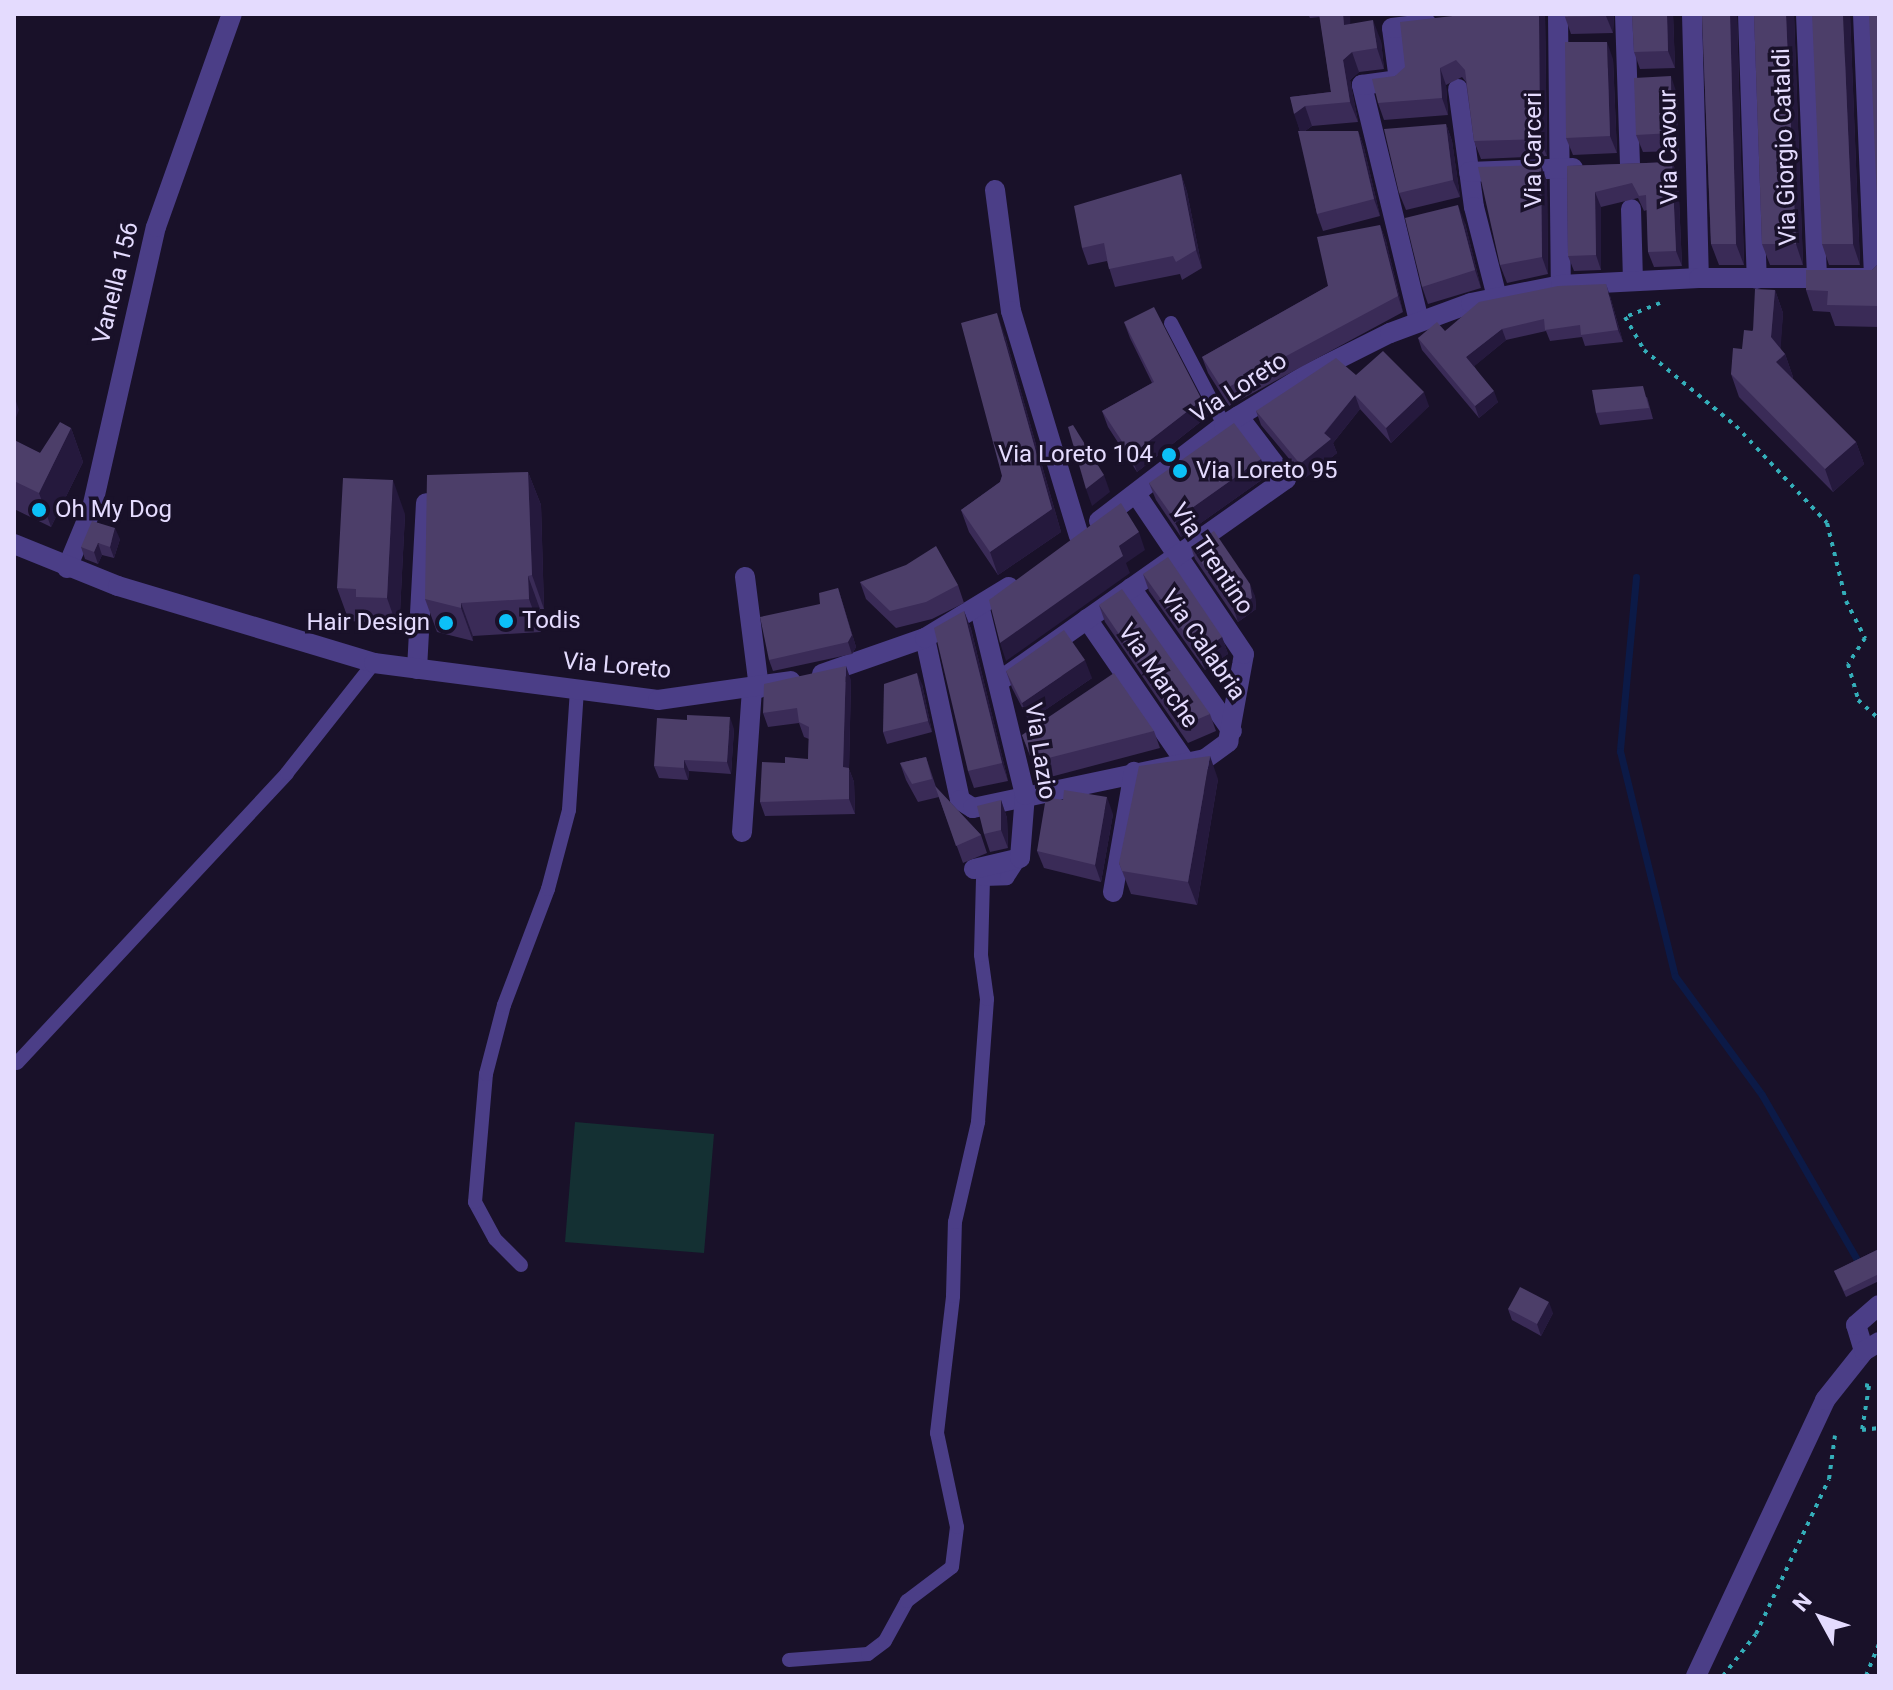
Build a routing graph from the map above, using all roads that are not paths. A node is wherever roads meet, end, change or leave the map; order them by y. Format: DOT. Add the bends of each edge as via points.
graph roads {
  1 [pos="232,14"];
  2 [pos="1558,14"];
  3 [pos="1625,14"];
  4 [pos="1692,14"];
  5 [pos="1748,14"];
  6 [pos="1806,14"];
  7 [pos="1863,14"];
  8 [pos="1451,21"];
  9 [pos="1625,46"];
  10 [pos="1560,47"];
  11 [pos="1694,80"];
  12 [pos="1626,83"];
  13 [pos="1458,89"];
  14 [pos="1696,163"];
  15 [pos="1630,166"];
  16 [pos="1560,168"];
  17 [pos="1469,172"];
  18 [pos="995,190"];
  19 [pos="1631,209"];
  20 [pos="1405,226"];
  21 [pos="1371,234"];
  22 [pos="1817,278"];
  23 [pos="1877,278"];
  24 [pos="1692,279"];
  25 [pos="1757,279"];
  26 [pos="1633,281"];
  27 [pos="1561,285"];
  28 [pos="1497,297"];
  29 [pos="1419,321"];
  30 [pos="1171,323"];
  31 [pos="1231,421"];
  32 [pos="1136,494"];
  33 [pos="426,503"];
  34 [pos="14,544"];
  35 [pos="1177,556"];
  36 [pos="67,568"];
  37 [pos="1030,572"];
  38 [pos="745,577"];
  39 [pos="1131,588"];
  40 [pos="980,609"];
  41 [pos="1087,619"];
  42 [pos="925,638"];
  43 [pos="374,663"];
  44 [pos="417,669"];
  45 [pos="1123,672"];
  46 [pos="1001,680"];
  47 [pos="756,688"];
  48 [pos="1099,688"];
  49 [pos="577,689"];
  50 [pos="1232,731"];
  51 [pos="1186,763"];
  52 [pos="1134,772"];
  53 [pos="1025,795"];
  54 [pos="742,832"];
  55 [pos="1020,858"];
  56 [pos="974,869"];
  57 [pos="1113,892"];
  58 [pos="17,1063"];
  59 [pos="521,1265"];
  60 [pos="1879,1305"];
  61 [pos="1872,1346"];
  62 [pos="789,1660"];
  63 [pos="1696,1676"];
  1 -- 36 [label="street, Vanella 156" via="156,227 92,508"];
  2 -- 10 [label="street, Via Carceri"];
  3 -- 9 [label="street"];
  4 -- 11 [label="street, Via Cavour"];
  5 -- 25 [label="street"];
  6 -- 22 [label="street, Via Giorgio Cataldi"];
  7 -- 23 [label="street"];
  8 -- 20 [label="street" via="1392,28 1399,80 1362,85"];
  9 -- 10 [label="street"];
  9 -- 12 [label="street"];
  10 -- 16 [label="street, Via Carceri"];
  11 -- 12 [label="street"];
  11 -- 14 [label="street, Via Cavour"];
  12 -- 15 [label="street"];
  13 -- 17 [label="street" via="1455,128"];
  14 -- 15 [label="street"];
  14 -- 24 [label="street, Via Cavour"];
  15 -- 16 [label="street"];
  16 -- 17 [label="street"];
  16 -- 27 [label="street, Via Carceri"];
  17 -- 28 [label="street" via="1467,210"];
  18 -- 32 [label="street, Via Loreto" via="1011,311 1073,541"];
  19 -- 26 [label="street"];
  20 -- 21 [label="street"];
  20 -- 29 [label="street"];
  22 -- 23 [label="street, Via Loreto"];
  22 -- 25 [label="street, Via Loreto"];
  24 -- 25 [label="street, Via Loreto"];
  24 -- 26 [label="street, Via Loreto"];
  26 -- 27 [label="street, Via Loreto"];
  27 -- 28 [label="street, Via Loreto"];
  28 -- 29 [label="street, Via Loreto"];
  29 -- 31 [label="street, Via Loreto" via="1306,375"];
  30 -- 31 [label="lane"];
  31 -- 32 [label="street, Via Loreto"];
  31 -- 35 [label="street" via="1286,479"];
  32 -- 35 [label="street, Via Trentino"];
  33 -- 44 [label="street"];
  34 -- 36 [label="street, Via Loreto"];
  35 -- 39 [label="street"];
  35 -- 50 [label="street, Via Trentino" via="1244,654"];
  36 -- 43 [label="street, Via Loreto"];
  37 -- 40 [label="street, Via Loreto"];
  38 -- 47 [label="street"];
  39 -- 41 [label="street"];
  39 -- 50 [label="street, Via Calabria"];
  40 -- 42 [label="street, Via Loreto"];
  40 -- 46 [label="street, Via Lazio"];
  41 -- 45 [label="street, Via Marche"];
  41 -- 46 [label="street"];
  42 -- 47 [label="street, Via Loreto" via="856,666"];
  42 -- 53 [label="street" via="960,800 973,808"];
  43 -- 44 [label="street, Via Loreto"];
  43 -- 58 [label="lane" via="287,773"];
  44 -- 49 [label="street, Via Loreto"];
  45 -- 48 [label="street"];
  45 -- 51 [label="street, Via Marche"];
  46 -- 53 [label="street, Via Lazio" via="1022,741"];
  47 -- 49 [label="street, Via Loreto" via="658,700"];
  47 -- 54 [label="street"];
  49 -- 59 [label="lane" via="569,810 486,1074 475,1202 495,1239"];
  50 -- 51 [label="street" via="1228,742 1205,759"];
  51 -- 52 [label="street"];
  52 -- 53 [label="street"];
  52 -- 57 [label="street"];
  53 -- 55 [label="street, Via Lazio"];
  55 -- 56 [label="street"];
  55 -- 62 [label="lane" via="1007,878 983,879 981,955 987,999 978,1122 955,1222 953,1296 937,1433 957,1527 952,1567 907,1601 885,1641 868,1654"];
  60 -- 61 [label="street" via="1856,1325"];
  61 -- 63 [label="street" via="1825,1400"];
}
